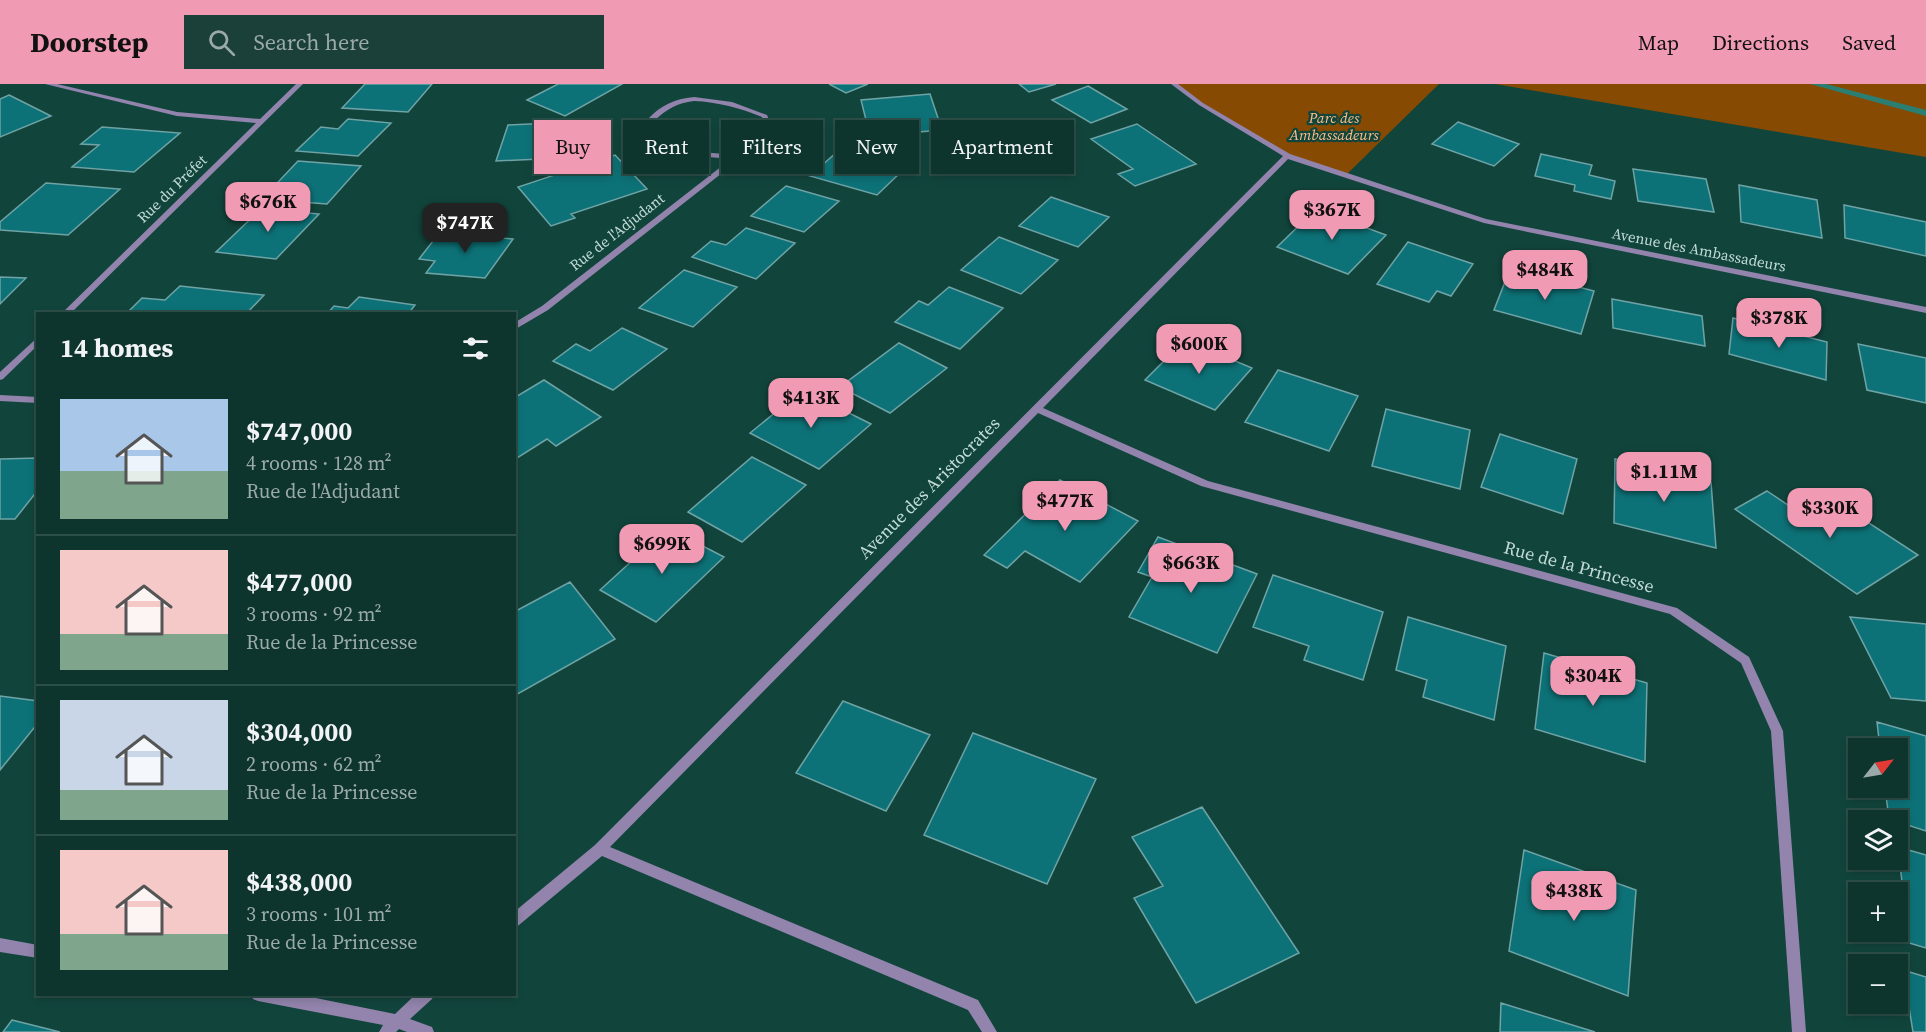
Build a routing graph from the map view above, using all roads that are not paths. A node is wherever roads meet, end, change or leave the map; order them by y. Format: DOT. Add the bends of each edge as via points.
graph roads {
  1 [pos="48,84"];
  2 [pos="300,84"];
  3 [pos="1174,84"];
  4 [pos="261,121"];
  5 [pos="1287,156"];
  6 [pos="735,157"];
  7 [pos="721,168"];
  8 [pos="1926,310"];
  9 [pos="67,312"];
  10 [pos="516,326"];
  11 [pos="36,342"];
  12 [pos="0,377"];
  13 [pos="0,398"];
  14 [pos="36,400"];
  15 [pos="1036,408"];
  16 [pos="600,849"];
  17 [pos="516,919"];
  18 [pos="0,945"];
  19 [pos="36,952"];
  20 [pos="266,996"];
  21 [pos="426,996"];
  22 [pos="391,1027"];
  23 [pos="427,1032"];
  24 [pos="990,1032"];
  25 [pos="1799,1032"];
  1 -- 4 [label="street" via="177,114"];
  2 -- 4 [label="street, Rue du Préfet"];
  3 -- 5 [label="street, Avenue des Ambassadeurs"];
  4 -- 9 [label="street, Rue du Préfet"];
  5 -- 8 [label="street, Avenue des Ambassadeurs" via="1484,220"];
  5 -- 15 [label="street, Avenue des Aristocrates"];
  6 -- 6 [label="street, Rue de l'Adjudant" via="770,132 765,116 713,99 674,102 651,120 649,137 700,154"];
  7 -- 10 [label="street, Rue de l'Adjudant" via="545,308"];
  11 -- 12 [label="street"];
  13 -- 14 [label="street"];
  15 -- 16 [label="street, Avenue des Aristocrates"];
  15 -- 25 [label="street, Rue de la Princesse" via="1205,484 1673,611 1745,660 1778,731"];
  16 -- 17 [label="street, Avenue des Aristocrates"];
  16 -- 24 [label="street" via="973,1005"];
  18 -- 19 [label="street"];
  20 -- 22 [label="street"];
  21 -- 22 [label="street"];
  22 -- 23 [label="street"];
}
